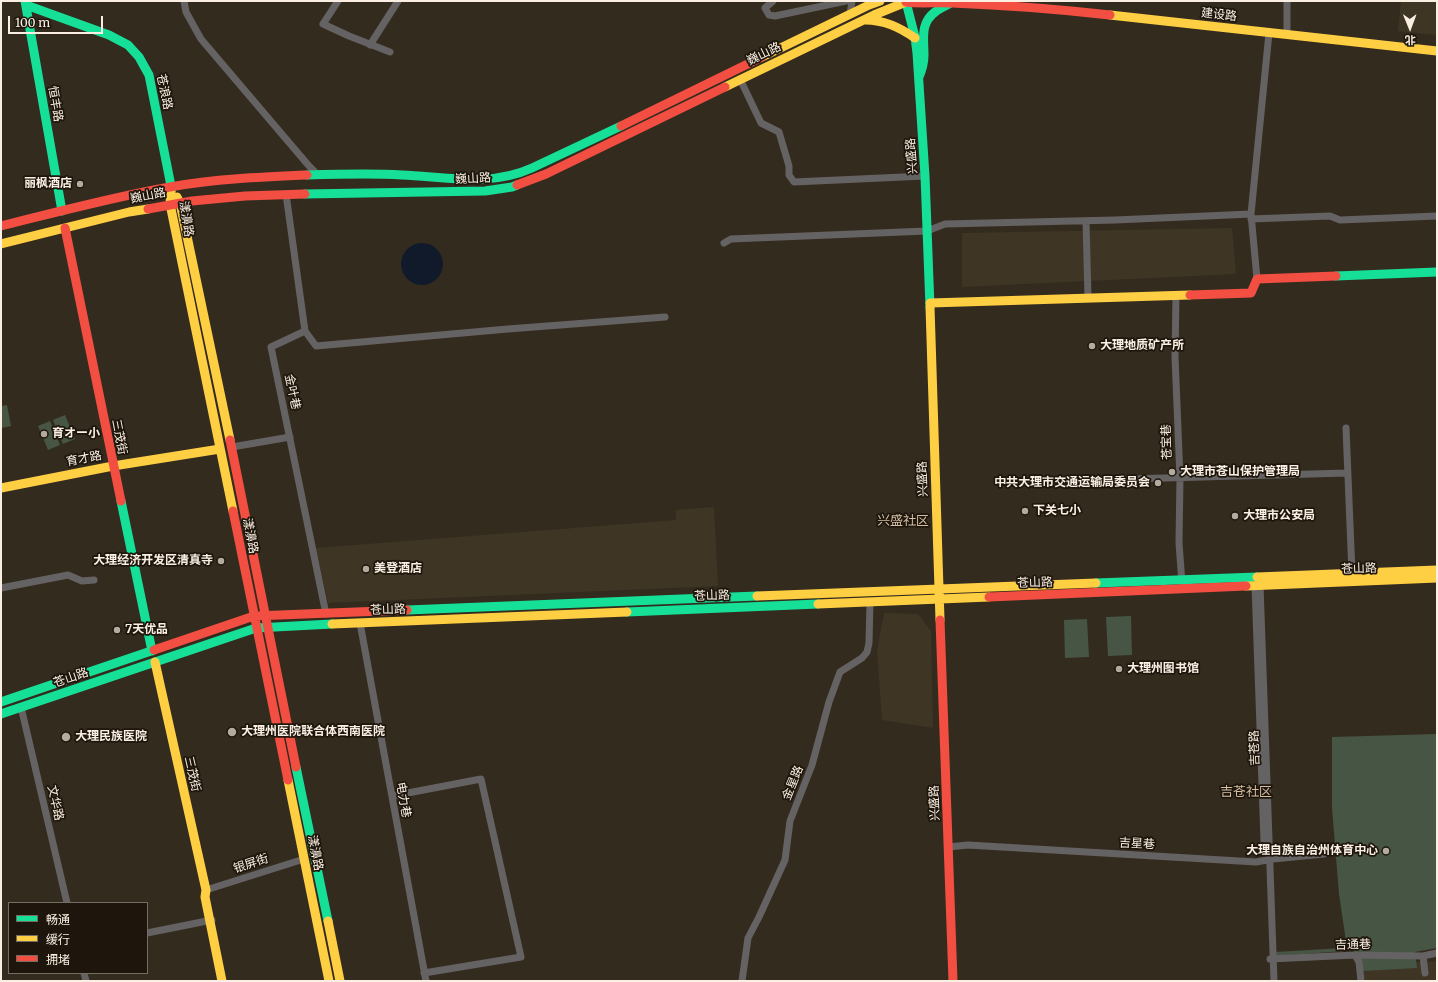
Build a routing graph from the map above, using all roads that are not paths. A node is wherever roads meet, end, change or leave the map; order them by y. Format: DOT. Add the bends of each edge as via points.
graph roads {
  1 [pos="184,1"];
  2 [pos="338,1"];
  3 [pos="398,1"];
  4 [pos="773,1"];
  5 [pos="846,1"];
  6 [pos="852,1"];
  7 [pos="864,1"];
  8 [pos="880,1"];
  9 [pos="906,1"];
  10 [pos="1006,1"];
  11 [pos="1287,1"];
  12 [pos="26,3"];
  13 [pos="950,3"];
  14 [pos="850,14"];
  15 [pos="863,20"];
  16 [pos="1287,30"];
  17 [pos="1269,33"];
  18 [pos="915,38"];
  19 [pos="370,45"];
  20 [pos="1437,46"];
  21 [pos="1437,51"];
  22 [pos="390,52"];
  23 [pos="919,78"];
  24 [pos="740,79"];
  25 [pos="318,175"];
  26 [pos="515,175"];
  27 [pos="925,176"];
  28 [pos="463,180"];
  29 [pos="518,185"];
  30 [pos="171,186"];
  31 [pos="462,192"];
  32 [pos="286,194"];
  33 [pos="180,203"];
  34 [pos="170,204"];
  35 [pos="62,211"];
  36 [pos="1251,215"];
  37 [pos="1437,216"];
  38 [pos="1086,221"];
  39 [pos="1,226"];
  40 [pos="65,228"];
  41 [pos="927,231"];
  42 [pos="724,243"];
  43 [pos="1,244"];
  44 [pos="1437,272"];
  45 [pos="1257,279"];
  46 [pos="1176,295"];
  47 [pos="1088,298"];
  48 [pos="930,303"];
  49 [pos="665,317"];
  50 [pos="305,331"];
  51 [pos="1346,428"];
  52 [pos="290,437"];
  53 [pos="232,447"];
  54 [pos="220,449"];
  55 [pos="113,466"];
  56 [pos="1348,473"];
  57 [pos="1180,478"];
  58 [pos="1019,482"];
  59 [pos="1,488"];
  60 [pos="1437,570"];
  61 [pos="1352,573"];
  62 [pos="1437,578"];
  63 [pos="94,580"];
  64 [pos="1182,584"];
  65 [pos="1257,585"];
  66 [pos="1,588"];
  67 [pos="939,594"];
  68 [pos="870,602"];
  69 [pos="326,614"];
  70 [pos="254,616"];
  71 [pos="265,616"];
  72 [pos="360,623"];
  73 [pos="267,627"];
  74 [pos="256,628"];
  75 [pos="152,651"];
  76 [pos="155,662"];
  77 [pos="1,702"];
  78 [pos="21,707"];
  79 [pos="1,714"];
  80 [pos="392,796"];
  81 [pos="948,848"];
  82 [pos="1324,854"];
  83 [pos="304,859"];
  84 [pos="1267,860"];
  85 [pos="206,890"];
  86 [pos="67,902"];
  87 [pos="212,920"];
  88 [pos="148,933"];
  89 [pos="1437,953"];
  90 [pos="1355,955"];
  91 [pos="1423,956"];
  92 [pos="1271,959"];
  93 [pos="424,973"];
  94 [pos="1424,973"];
  95 [pos="222,981"];
  96 [pos="227,981"];
  97 [pos="329,981"];
  98 [pos="340,981"];
  99 [pos="426,981"];
  100 [pos="742,981"];
  101 [pos="953,981"];
  102 [pos="1269,981"];
  103 [pos="1274,981"];
  104 [pos="1361,981"];
  1 -- 25 [label="street" via="186,12 201,39"];
  2 -- 19 [label="street" via="323,24"];
  3 -- 19 [label="street"];
  4 -- 5 [label="street" via="765,8 769,15 775,16"];
  6 -- 14 [label="street"];
  7 -- 14 [label="main road"];
  8 -- 14 [label="main road, 巍山路"];
  9 -- 13 [label="main road, 建设路" via="922,4"];
  9 -- 15 [label="main road, 巍山路"];
  9 -- 18 [label="main road, 兴盛路"];
  10 -- 16 [label="main road, 建设路" via="1070,5"];
  11 -- 16 [label="street"];
  12 -- 30 [label="main road, 苍浪路" via="109,35 128,45 139,57 148,75"];
  12 -- 35 [label="main road, 恒丰路"];
  13 -- 17 [label="main road, 建设路" via="1072,11"];
  13 -- 23 [label="main road" via="933,14 923,26"];
  14 -- 26 [label="main road, 巍山路"];
  15 -- 18 [label="main road" via="879,20 891,24"];
  15 -- 24 [label="main road, 巍山路"];
  16 -- 20 [label="main road, 建设路"];
  17 -- 21 [label="main road, 建设路"];
  17 -- 36 [label="street"];
  18 -- 23 [label="main road, 兴盛路"];
  19 -- 22 [label="street"];
  23 -- 27 [label="main road, 兴盛路"];
  24 -- 27 [label="street" via="761,123 779,132 789,166 789,175 794,182"];
  24 -- 29 [label="main road, 巍山路" via="546,174"];
  25 -- 28 [label="main road, 巍山路" via="397,174"];
  25 -- 30 [label="main road, 巍山路"];
  26 -- 28 [label="main road, 巍山路" via="493,180"];
  26 -- 29 [label="main road"];
  27 -- 41 [label="main road, 兴盛路"];
  28 -- 31 [label="main road"];
  29 -- 31 [label="main road, 巍山路"];
  30 -- 33 [label="main road, 漾濞路"];
  30 -- 34 [label="main road, 漾濞路"];
  30 -- 35 [label="main road, 巍山路"];
  31 -- 32 [label="main road, 巍山路"];
  32 -- 33 [label="main road, 巍山路"];
  32 -- 50 [label="street"];
  33 -- 34 [label="main road, 巍山路"];
  33 -- 53 [label="main road, 漾濞路"];
  34 -- 40 [label="main road, 巍山路"];
  34 -- 54 [label="main road, 漾濞路"];
  35 -- 39 [label="main road, 巍山路"];
  36 -- 37 [label="street" via="1330,216 1340,220"];
  36 -- 38 [label="street"];
  36 -- 45 [label="street"];
  38 -- 41 [label="street" via="945,224"];
  38 -- 47 [label="street"];
  40 -- 43 [label="main road, 巍山路"];
  40 -- 55 [label="main road, 三茂街"];
  41 -- 42 [label="street" via="731,239"];
  41 -- 48 [label="main road, 兴盛路"];
  44 -- 45 [label="main road"];
  45 -- 46 [label="main road" via="1251,293"];
  46 -- 47 [label="main road"];
  46 -- 57 [label="street, 苍宝巷" via="1175,357"];
  47 -- 48 [label="main road"];
  48 -- 67 [label="main road, 兴盛路"];
  49 -- 50 [label="street" via="316,346"];
  50 -- 52 [label="street, 金叶巷" via="271,347"];
  51 -- 56 [label="street"];
  52 -- 53 [label="street"];
  52 -- 69 [label="street, 金叶巷"];
  53 -- 71 [label="main road, 漾濞路"];
  54 -- 55 [label="main road, 育才路"];
  54 -- 70 [label="main road, 漾濞路"];
  55 -- 59 [label="main road, 育才路"];
  55 -- 75 [label="main road, 三茂街"];
  56 -- 57 [label="street"];
  56 -- 61 [label="street"];
  57 -- 58 [label="street"];
  57 -- 64 [label="street, 苍宝巷"];
  60 -- 61 [label="main road, 苍山路"];
  61 -- 64 [label="main road, 苍山路"];
  62 -- 65 [label="main road, 苍山路"];
  63 -- 66 [label="street" via="82,582 68,575"];
  64 -- 65 [label="main road, 苍山路"];
  64 -- 67 [label="main road, 苍山路"];
  65 -- 84 [label="street, 吉苍路"];
  67 -- 68 [label="main road, 苍山路"];
  67 -- 69 [label="main road, 苍山路"];
  67 -- 81 [label="main road, 兴盛路"];
  68 -- 72 [label="main road, 苍山路"];
  68 -- 100 [label="street, 金星路" via="867,652 840,672 812,765 790,821 784,860 748,938"];
  69 -- 71 [label="main road, 苍山路"];
  70 -- 71 [label="main road, 苍山路"];
  70 -- 74 [label="main road, 漾濞路"];
  70 -- 75 [label="main road, 苍山路"];
  71 -- 73 [label="main road, 漾濞路"];
  72 -- 73 [label="main road, 苍山路"];
  72 -- 80 [label="street, 电力巷"];
  73 -- 74 [label="main road, 苍山路"];
  73 -- 98 [label="main road, 漾濞路"];
  74 -- 76 [label="main road, 苍山路"];
  74 -- 83 [label="main road, 漾濞路"];
  75 -- 77 [label="main road, 苍山路"];
  76 -- 78 [label="main road, 苍山路"];
  76 -- 85 [label="main road, 三茂街"];
  78 -- 79 [label="main road, 苍山路"];
  78 -- 86 [label="street, 文华路"];
  80 -- 93 [label="street, 电力巷"];
  80 -- 93 [label="street" via="481,779 521,957"];
  81 -- 84 [label="street, 吉星巷" via="968,845 1256,862"];
  81 -- 101 [label="main road, 兴盛路"];
  82 -- 84 [label="street, 吉星巷"];
  83 -- 85 [label="street, 银屏街"];
  83 -- 97 [label="main road, 漾濞路"];
  84 -- 92 [label="street, 吉苍路"];
  85 -- 87 [label="main road, 三茂街" via="205,897"];
  87 -- 88 [label="street"];
  87 -- 95 [label="main road, 三茂街"];
  87 -- 96 [label="main road, 三茂街"];
  89 -- 91 [label="street, 吉通巷"];
  90 -- 91 [label="street, 吉通巷"];
  90 -- 92 [label="street, 吉通巷"];
  90 -- 104 [label="street" via="1359,962"];
  91 -- 94 [label="street"];
  92 -- 102 [label="street, 吉苍路"];
  92 -- 103 [label="street, 吉苍路"];
  93 -- 99 [label="street, 电力巷"];
}
